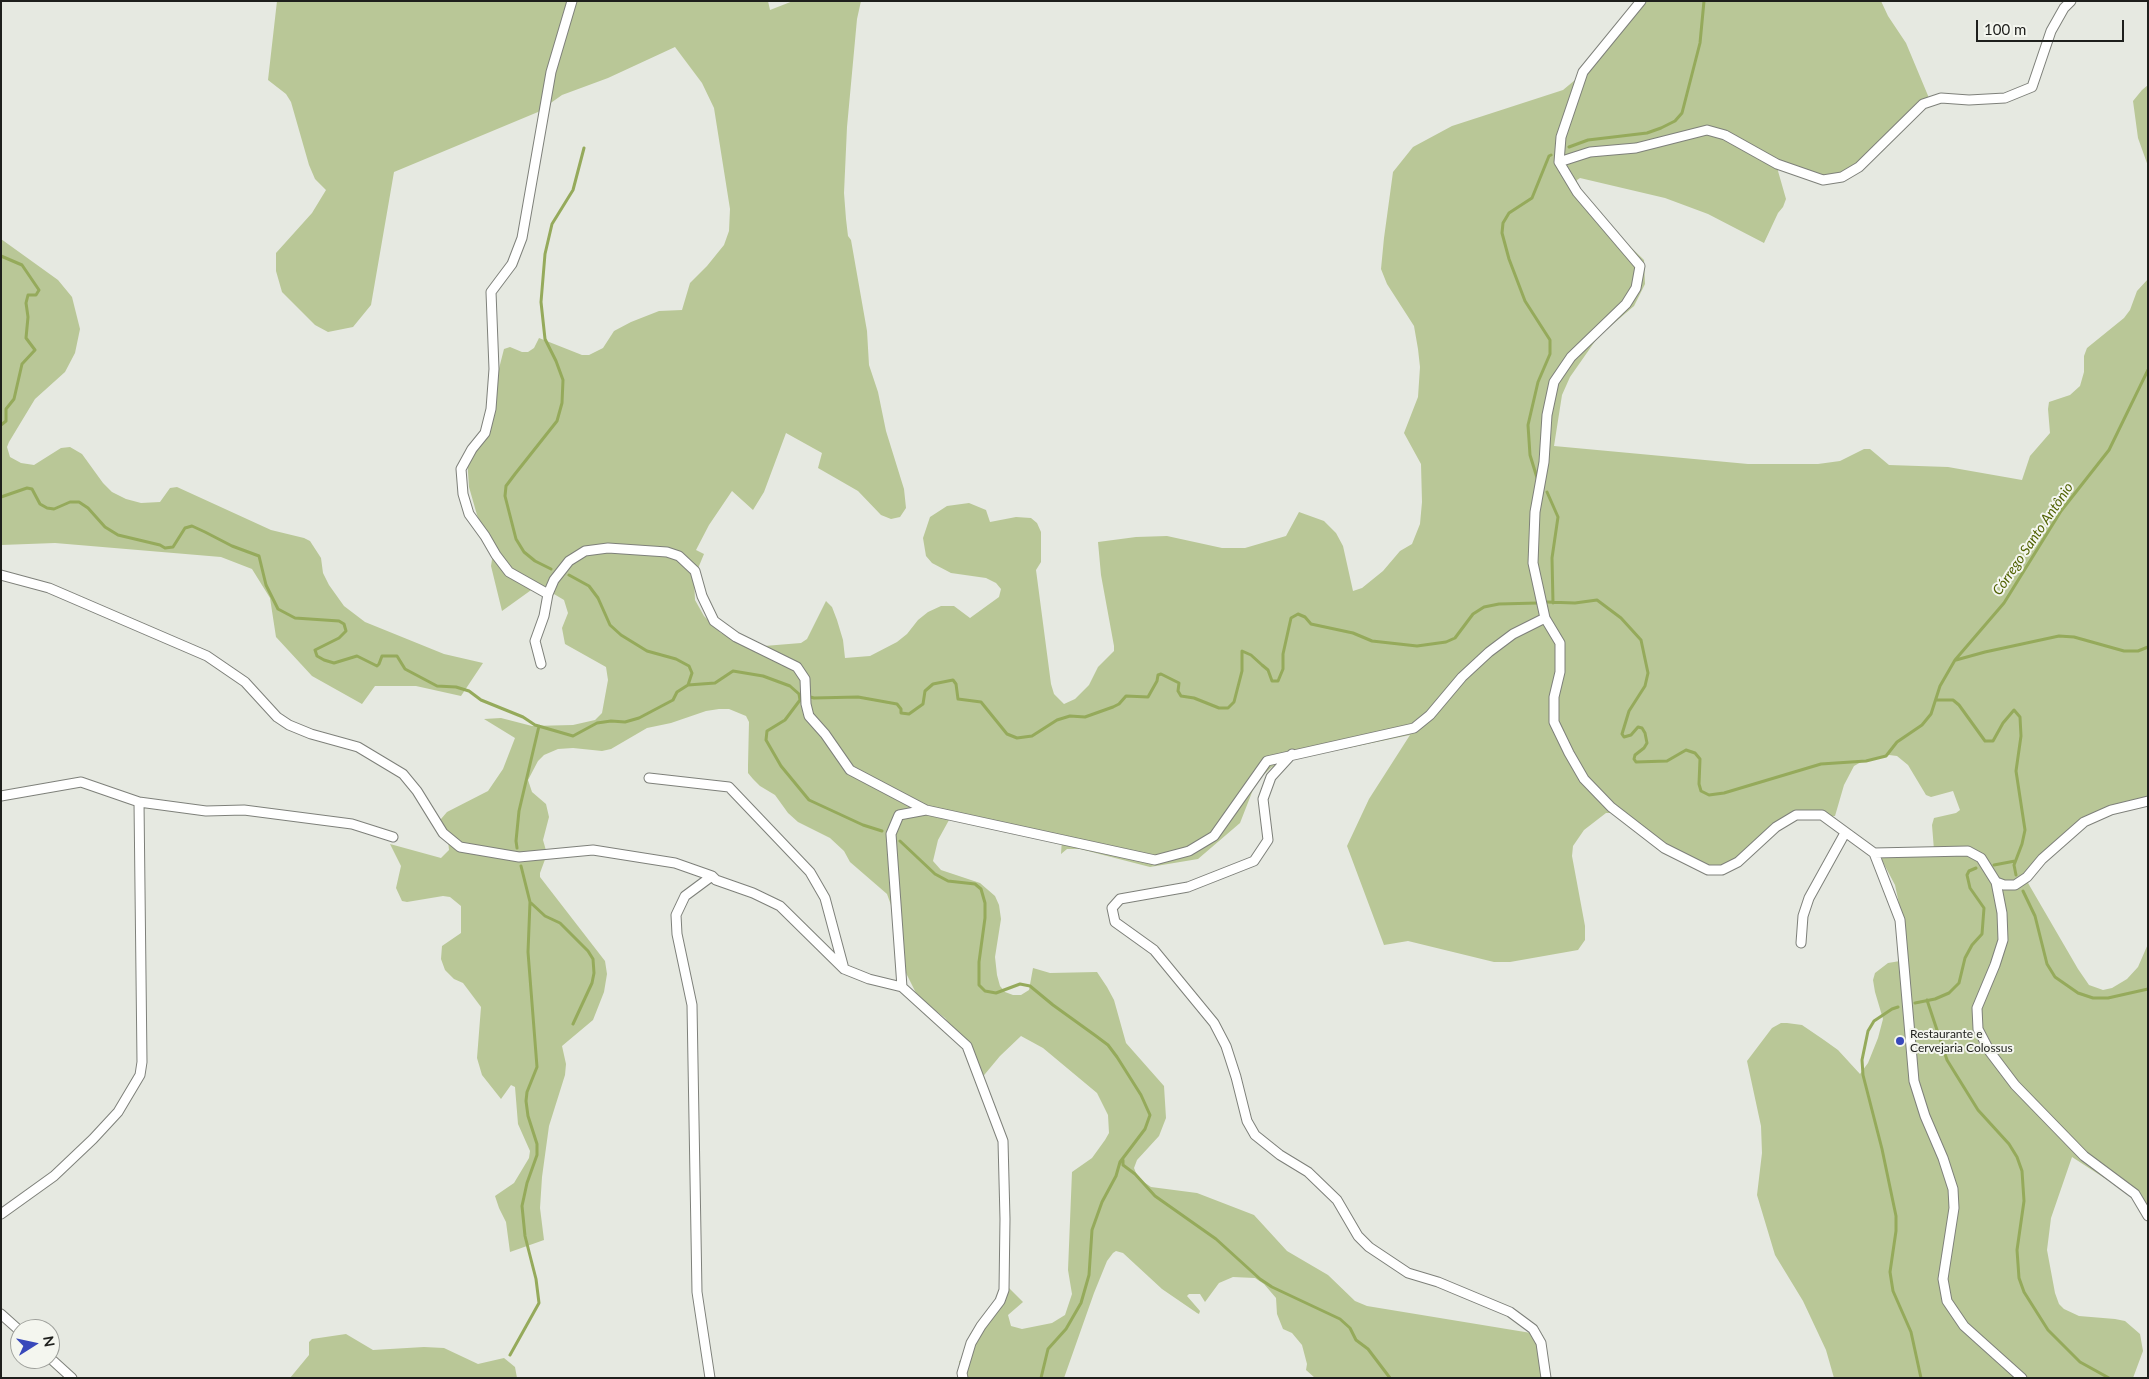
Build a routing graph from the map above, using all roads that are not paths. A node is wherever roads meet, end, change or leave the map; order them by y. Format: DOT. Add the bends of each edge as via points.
graph roads {
  1 [pos="572,1"];
  2 [pos="1641,1"];
  3 [pos="2071,1"];
  4 [pos="1559,162"];
  5 [pos="1,575"];
  6 [pos="548,594"];
  7 [pos="1545,618"];
  8 [pos="541,664"];
  9 [pos="1292,754"];
  10 [pos="649,778"];
  11 [pos="1,796"];
  12 [pos="2148,801"];
  13 [pos="138,802"];
  14 [pos="926,810"];
  15 [pos="1845,833"];
  16 [pos="393,838"];
  17 [pos="1874,853"];
  18 [pos="712,876"];
  19 [pos="1996,882"];
  20 [pos="1801,943"];
  21 [pos="844,969"];
  22 [pos="902,987"];
  23 [pos="1,1214"];
  24 [pos="2148,1216"];
  25 [pos="60,1367"];
  26 [pos="72,1378"];
  27 [pos="710,1378"];
  28 [pos="963,1378"];
  29 [pos="1546,1378"];
  30 [pos="2022,1378"];
  1 -- 6 [label="street" via="550,72 522,238 512,264 491,292 494,369 489,417 485,433 461,469 469,514 496,556 509,572"];
  2 -- 4 [label="street" via="1583,72 1561,137"];
  3 -- 4 [label="street" via="2051,32 2032,87 2005,98 1941,98 1923,104 1859,167 1842,177 1823,180 1777,164 1725,135 1707,130 1636,148 1590,152"];
  4 -- 7 [label="street" via="1577,192 1640,266 1636,288 1626,304 1571,357 1554,382 1547,415 1533,562"];
  5 -- 18 [label="street" via="49,588 207,656 245,682 276,716 289,725 358,748 403,774 443,833 460,848 519,857 593,850 675,863"];
  6 -- 8 [label="street" via="535,641"];
  6 -- 14 [label="street" via="568,561 585,552 608,548 667,552 679,556 695,571 714,621 736,637 796,667 805,679 809,716 850,770"];
  7 -- 9 [label="street" via="1513,634 1489,652 1414,728"];
  7 -- 15 [label="street" via="1560,643 1554,722 1569,753 1584,779 1611,807 1664,848 1708,870 1722,870 1738,862 1776,827 1796,816 1822,815"];
  9 -- 14 [label="street" via="1267,761 1214,836 1189,851 1155,860"];
  9 -- 29 [label="street" via="1271,777 1263,799 1268,840 1254,861 1188,888 1120,900 1112,908 1115,922 1154,950 1214,1023 1226,1046 1247,1121 1255,1135 1308,1172 1337,1200 1358,1236 1369,1247 1408,1273 1510,1312 1533,1329 1541,1343"];
  10 -- 21 [label="street" via="729,787 810,872 825,898"];
  11 -- 13 [label="street" via="81,782"];
  12 -- 19 [label="street" via="2111,810 2084,822 2042,859 2028,877 2015,885"];
  13 -- 16 [label="street" via="342,822"];
  13 -- 23 [label="street" via="140,1075 118,1112 93,1139 54,1176"];
  14 -- 22 [label="street" via="899,815 891,834"];
  15 -- 17 [label="street"];
  15 -- 20 [label="street" via="1809,898 1803,916"];
  17 -- 19 [label="street" via="1968,851 1981,858"];
  17 -- 30 [label="street" via="1900,920 1914,1081 1953,1189 1954,1208 1944,1279 1946,1301 1964,1326"];
  18 -- 21 [label="street" via="780,906"];
  18 -- 27 [label="street" via="685,896 676,915 692,1005 697,1292"];
  19 -- 24 [label="street" via="2003,940 1977,1008 1978,1029 1990,1052 2015,1084 2084,1156 2135,1194"];
  21 -- 22 [label="street"];
  22 -- 28 [label="street" via="967,1046 1003,1141 1004,1290 971,1343"];
  25 -- 26 [label="street"];
}
